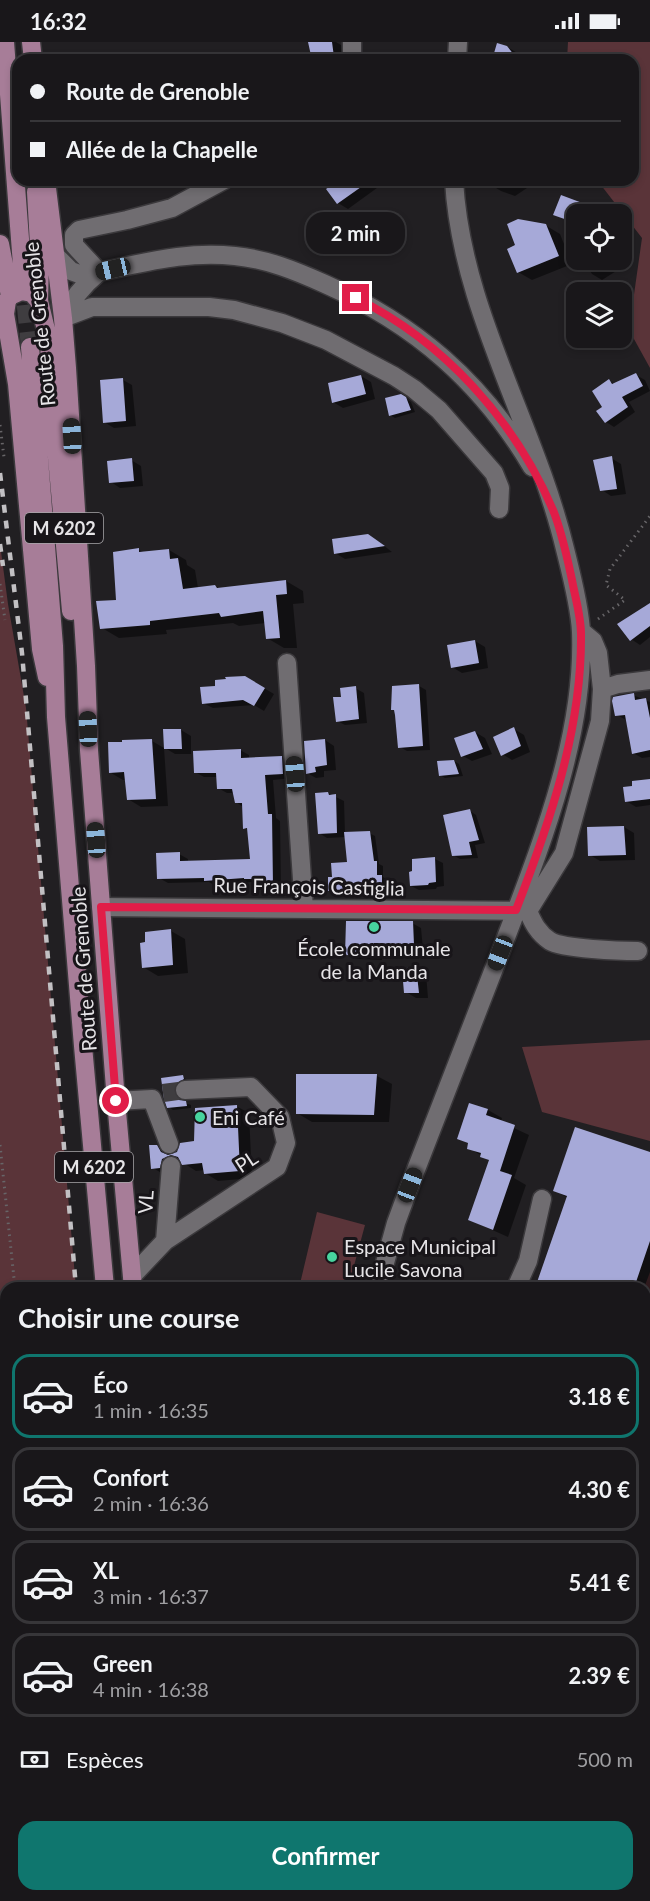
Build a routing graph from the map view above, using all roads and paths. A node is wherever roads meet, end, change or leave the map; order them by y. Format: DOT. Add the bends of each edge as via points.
graph roads {
  1 [pos="5,42"];
  2 [pos="12,139"];
  3 [pos="15,186"];
  4 [pos="36,186"];
  5 [pos="47,186"];
  6 [pos="213,186"];
  7 [pos="455,186"];
  8 [pos="0,244"];
  9 [pos="55,255"];
  10 [pos="99,272"];
  11 [pos="22,278"];
  12 [pos="10,296"];
  13 [pos="40,303"];
  14 [pos="2,314"];
  15 [pos="63,318"];
  16 [pos="30,347"];
  17 [pos="507,378"];
  18 [pos="484,399"];
  19 [pos="499,509"];
  20 [pos="554,512"];
  21 [pos="650,516"];
  22 [pos="0,584"];
  23 [pos="5,620"];
  24 [pos="581,631"];
  25 [pos="287,663"];
  26 [pos="650,680"];
  27 [pos="602,689"];
  28 [pos="56,717"];
  29 [pos="89,750"];
  30 [pos="101,907"];
  31 [pos="304,908"];
  32 [pos="522,911"];
  33 [pos="638,951"];
  34 [pos="185,1090"];
  35 [pos="116,1101"];
  36 [pos="169,1144"];
  37 [pos="0,1145"];
  38 [pos="171,1166"];
  39 [pos="542,1199"];
  40 [pos="165,1241"];
  41 [pos="14,1282"];
  42 [pos="104,1282"];
  43 [pos="133,1282"];
  44 [pos="380,1282"];
  45 [pos="519,1282"];
  1 -- 2 [label="main road, Route de Grenoble"];
  3 -- 11 [label="main road, Route de Grenoble"];
  4 -- 13 [label="main road, M 6202"];
  5 -- 9 [label="main road, Route de Grenoble / M 6202"];
  6 -- 10 [label="street" via="172,208 79,230 74,234 74,245"];
  7 -- 17 [label="street" via="469,271"];
  8 -- 12 [label="main road"];
  9 -- 10 [label="street" via="71,271 82,275"];
  9 -- 15 [label="main road, Route de Grenoble / M 6202"];
  10 -- 15 [label="street" via="82,286"];
  10 -- 18 [label="street" via="186,255 236,256 281,266 396,321 429,344"];
  12 -- 13 [label="main road" via="27,291"];
  12 -- 14 [label="main road"];
  13 -- 15 [label="main road"];
  13 -- 29 [label="main road, M 6202" via="49,342 76,666"];
  14 -- 28 [label="main road, M 6202" via="17,384 41,649"];
  15 -- 19 [label="street" via="92,307 209,307 282,323 326,340 393,376 433,405 494,473 500,488"];
  15 -- 29 [label="main road, Route de Grenoble / M 6202"];
  16 -- 28 [label="main road, Route de Grenoble / M 6202"];
  17 -- 18 [label="street"];
  17 -- 20 [label="street"];
  18 -- 20 [label="street" via="518,444"];
  20 -- 24 [label="street"];
  21 -- 24 [label="path" via="610,569 606,585 625,600"];
  22 -- 23 [label="path"];
  24 -- 27 [label="street" via="593,641 598,653"];
  24 -- 32 [label="street" via="570,738"];
  25 -- 31 [label="street"];
  26 -- 27 [label="street"];
  27 -- 32 [label="street" via="600,721 564,853"];
  28 -- 42 [label="main road, Route de Grenoble / M 6202"];
  29 -- 30 [label="main road, Route de Grenoble / M 6202"];
  30 -- 31 [label="street, Rue François Castiglia"];
  30 -- 35 [label="main road, Route de Grenoble / M 6202"];
  31 -- 32 [label="street, Rue François Castiglia"];
  32 -- 33 [label="street" via="551,942 607,951"];
  32 -- 44 [label="street" via="410,1185"];
  34 -- 40 [label="street, PL" via="251,1087 280,1117 286,1143 277,1167"];
  35 -- 36 [label="street" via="158,1096"];
  35 -- 43 [label="main road, Route de Grenoble / M 6202"];
  37 -- 41 [label="path"];
  38 -- 40 [label="street, VL"];
  39 -- 45 [label="street" via="528,1262"];
  40 -- 43 [label="street, PL"];
}
